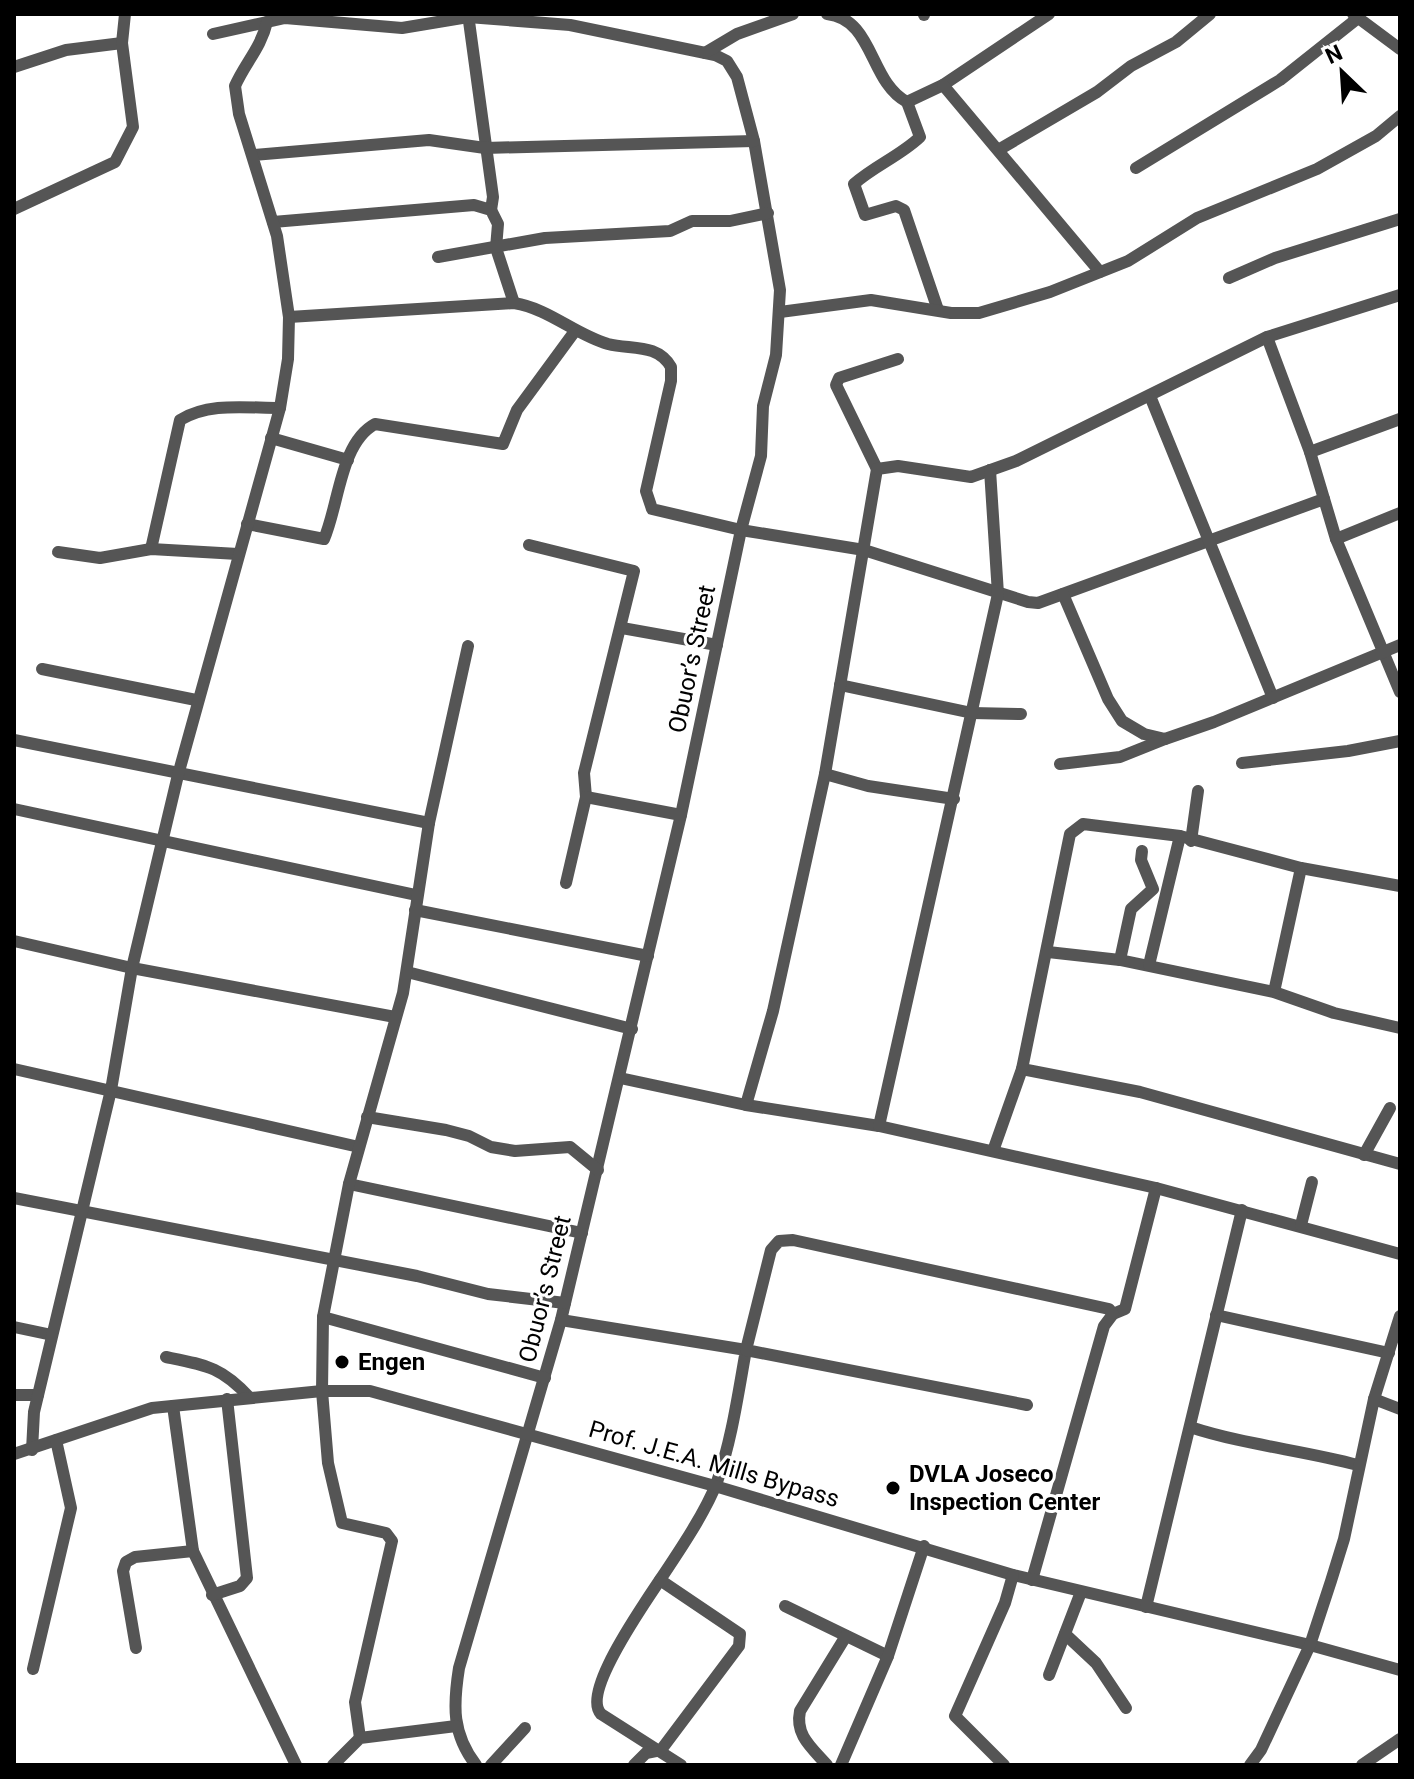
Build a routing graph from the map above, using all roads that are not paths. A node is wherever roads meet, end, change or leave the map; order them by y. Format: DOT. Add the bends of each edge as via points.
graph roads {
  1 [pos="125,14"];
  2 [pos="793,14"];
  3 [pos="827,14"];
  4 [pos="1049,14"];
  5 [pos="1210,14"];
  6 [pos="468,16"];
  7 [pos="1356,16"];
  8 [pos="855,20"];
  9 [pos="267,22"];
  10 [pos="213,34"];
  11 [pos="122,43"];
  12 [pos="1400,49"];
  13 [pos="705,53"];
  14 [pos="14,67"];
  15 [pos="943,85"];
  16 [pos="907,102"];
  17 [pos="1400,116"];
  18 [pos="754,141"];
  19 [pos="485,148"];
  20 [pos="1000,149"];
  21 [pos="253,155"];
  22 [pos="1136,168"];
  23 [pos="14,209"];
  24 [pos="491,210"];
  25 [pos="768,213"];
  26 [pos="1400,219"];
  27 [pos="273,222"];
  28 [pos="496,248"];
  29 [pos="438,257"];
  30 [pos="1100,272"];
  31 [pos="1229,278"];
  32 [pos="1400,295"];
  33 [pos="514,303"];
  34 [pos="938,310"];
  35 [pos="780,312"];
  36 [pos="289,317"];
  37 [pos="575,331"];
  38 [pos="1267,337"];
  39 [pos="898,359"];
  40 [pos="1150,396"];
  41 [pos="280,408"];
  42 [pos="1400,419"];
  43 [pos="271,438"];
  44 [pos="1310,452"];
  45 [pos="348,460"];
  46 [pos="877,469"];
  47 [pos="990,470"];
  48 [pos="1324,499"];
  49 [pos="1400,513"];
  50 [pos="247,524"];
  51 [pos="741,530"];
  52 [pos="1336,539"];
  53 [pos="1207,542"];
  54 [pos="529,545"];
  55 [pos="151,549"];
  56 [pos="864,550"];
  57 [pos="58,552"];
  58 [pos="238,554"];
  59 [pos="998,594"];
  60 [pos="1063,594"];
  61 [pos="622,628"];
  62 [pos="717,645"];
  63 [pos="1400,645"];
  64 [pos="468,646"];
  65 [pos="1383,652"];
  66 [pos="42,669"];
  67 [pos="840,685"];
  68 [pos="1400,692"];
  69 [pos="1273,698"];
  70 [pos="196,700"];
  71 [pos="972,713"];
  72 [pos="1021,714"];
  73 [pos="1165,739"];
  74 [pos="14,740"];
  75 [pos="1400,741"];
  76 [pos="1097,759"];
  77 [pos="1242,763"];
  78 [pos="1060,764"];
  79 [pos="1099,773"];
  80 [pos="825,774"];
  81 [pos="178,775"];
  82 [pos="1198,791"];
  83 [pos="586,797"];
  84 [pos="954,799"];
  85 [pos="14,809"];
  86 [pos="681,815"];
  87 [pos="429,823"];
  88 [pos="1185,838"];
  89 [pos="163,842"];
  90 [pos="1142,851"];
  91 [pos="1301,868"];
  92 [pos="566,883"];
  93 [pos="1400,886"];
  94 [pos="416,895"];
  95 [pos="415,910"];
  96 [pos="14,941"];
  97 [pos="1048,952"];
  98 [pos="648,956"];
  99 [pos="1120,960"];
  100 [pos="1149,965"];
  101 [pos="132,968"];
  102 [pos="407,972"];
  103 [pos="1274,992"];
  104 [pos="395,1017"];
  105 [pos="1400,1028"];
  106 [pos="632,1029"];
  107 [pos="14,1069"];
  108 [pos="1022,1069"];
  109 [pos="620,1078"];
  110 [pos="111,1090"];
  111 [pos="746,1105"];
  112 [pos="1390,1108"];
  113 [pos="367,1117"];
  114 [pos="879,1126"];
  115 [pos="359,1147"];
  116 [pos="993,1151"];
  117 [pos="1364,1155"];
  118 [pos="1400,1164"];
  119 [pos="598,1170"];
  120 [pos="1312,1182"];
  121 [pos="349,1184"];
  122 [pos="1156,1188"];
  123 [pos="14,1198"];
  124 [pos="84,1210"];
  125 [pos="1242,1210"];
  126 [pos="1301,1225"];
  127 [pos="582,1233"];
  128 [pos="1400,1254"];
  129 [pos="334,1261"];
  130 [pos="565,1303"];
  131 [pos="1113,1314"];
  132 [pos="1216,1315"];
  133 [pos="1400,1316"];
  134 [pos="323,1317"];
  135 [pos="561,1320"];
  136 [pos="14,1327"];
  137 [pos="52,1335"];
  138 [pos="746,1350"];
  139 [pos="1389,1353"];
  140 [pos="166,1357"];
  141 [pos="545,1378"];
  142 [pos="322,1391"];
  143 [pos="14,1395"];
  144 [pos="38,1395"];
  145 [pos="250,1398"];
  146 [pos="227,1399"];
  147 [pos="1374,1399"];
  148 [pos="1027,1405"];
  149 [pos="173,1406"];
  150 [pos="1400,1409"];
  151 [pos="1190,1427"];
  152 [pos="528,1435"];
  153 [pos="56,1440"];
  154 [pos="32,1450"];
  155 [pos="14,1454"];
  156 [pos="1358,1465"];
  157 [pos="715,1486"];
  158 [pos="924,1546"];
  159 [pos="193,1551"];
  160 [pos="1013,1575"];
  161 [pos="660,1580"];
  162 [pos="1032,1580"];
  163 [pos="1081,1592"];
  164 [pos="212,1595"];
  165 [pos="785,1606"];
  166 [pos="1146,1607"];
  167 [pos="1065,1634"];
  168 [pos="846,1636"];
  169 [pos="1310,1645"];
  170 [pos="136,1648"];
  171 [pos="888,1656"];
  172 [pos="33,1669"];
  173 [pos="1400,1670"];
  174 [pos="1049,1675"];
  175 [pos="1126,1708"];
  176 [pos="456,1726"];
  177 [pos="525,1728"];
  178 [pos="360,1738"];
  179 [pos="1400,1739"];
  180 [pos="661,1750"];
  181 [pos="296,1765"];
  182 [pos="333,1765"];
  183 [pos="476,1765"];
  184 [pos="491,1765"];
  185 [pos="634,1765"];
  186 [pos="681,1765"];
  187 [pos="827,1765"];
  188 [pos="841,1765"];
  189 [pos="1004,1765"];
  190 [pos="1250,1765"];
  191 [pos="1362,1765"];
  1 -- 11 [label="street"];
  2 -- 13 [label="street" via="737,34"];
  3 -- 8 [label="street"];
  4 -- 15 [label="street"];
  5 -- 20 [label="street" via="1176,42"];
  6 -- 9 [label="street, Obuor’s Street" via="402,28 314,19"];
  6 -- 13 [label="street, Obuor’s Street" via="570,25"];
  6 -- 19 [label="street"];
  7 -- 12 [label="street"];
  7 -- 22 [label="street" via="1280,80"];
  8 -- 16 [label="street" via="886,82"];
  9 -- 10 [label="street, Obuor’s Street"];
  9 -- 21 [label="street" via="261,46 248,58 235,86"];
  11 -- 14 [label="street" via="66,50"];
  11 -- 23 [label="street" via="133,127 115,162"];
  13 -- 18 [label="street, Obuor’s Street" via="733,67"];
  15 -- 16 [label="street"];
  15 -- 20 [label="street"];
  16 -- 34 [label="street" via="920,137 854,184 865,215 896,206 904,210"];
  17 -- 30 [label="street" via="1317,169 1197,218 1128,261"];
  18 -- 19 [label="street"];
  18 -- 25 [label="street, Obuor’s Street"];
  19 -- 21 [label="street" via="429,140"];
  19 -- 24 [label="street"];
  20 -- 30 [label="street"];
  21 -- 27 [label="street"];
  24 -- 27 [label="street" via="474,205"];
  24 -- 28 [label="street" via="498,224"];
  25 -- 28 [label="street" via="692,221 670,231 545,238"];
  25 -- 35 [label="street, Obuor’s Street"];
  26 -- 31 [label="street"];
  27 -- 36 [label="street"];
  28 -- 29 [label="street"];
  28 -- 33 [label="street"];
  30 -- 34 [label="street" via="979,313"];
  32 -- 38 [label="street"];
  33 -- 36 [label="street"];
  33 -- 37 [label="street" via="549,314"];
  34 -- 35 [label="street" via="871,300"];
  35 -- 51 [label="street, Obuor’s Street" via="763,406 761,456"];
  36 -- 41 [label="street"];
  37 -- 45 [label="street" via="517,410 503,444 375,424 364,430"];
  37 -- 51 [label="street" via="610,345 657,352 671,367 646,491 652,509"];
  38 -- 40 [label="street"];
  38 -- 44 [label="street"];
  39 -- 46 [label="street" via="851,372 836,385"];
  40 -- 47 [label="street"];
  40 -- 53 [label="street"];
  41 -- 43 [label="street"];
  41 -- 55 [label="street" via="194,411 180,420"];
  42 -- 44 [label="street"];
  43 -- 45 [label="street"];
  43 -- 50 [label="street"];
  44 -- 48 [label="street"];
  45 -- 50 [label="street" via="324,539"];
  46 -- 47 [label="street" via="898,466 971,477"];
  46 -- 56 [label="street"];
  47 -- 59 [label="street"];
  48 -- 52 [label="street"];
  48 -- 53 [label="street"];
  49 -- 52 [label="street"];
  50 -- 58 [label="street"];
  51 -- 56 [label="street"];
  51 -- 62 [label="street, Obuor’s Street"];
  52 -- 65 [label="street"];
  53 -- 60 [label="street"];
  53 -- 69 [label="street"];
  54 -- 61 [label="street" via="634,571"];
  55 -- 57 [label="street" via="100,558"];
  55 -- 58 [label="street"];
  56 -- 59 [label="street"];
  56 -- 67 [label="street"];
  58 -- 70 [label="street"];
  59 -- 60 [label="street" via="1038,603"];
  59 -- 71 [label="street"];
  60 -- 73 [label="street" via="1122,721"];
  61 -- 62 [label="street"];
  61 -- 83 [label="street" via="584,773"];
  62 -- 86 [label="street, Obuor’s Street"];
  63 -- 65 [label="street"];
  64 -- 87 [label="street"];
  65 -- 68 [label="street"];
  65 -- 69 [label="street"];
  66 -- 70 [label="street"];
  67 -- 71 [label="street"];
  67 -- 80 [label="street"];
  69 -- 73 [label="street"];
  70 -- 81 [label="street"];
  71 -- 72 [label="street"];
  71 -- 84 [label="street"];
  73 -- 76 [label="street" via="1120,757"];
  74 -- 81 [label="street"];
  75 -- 77 [label="street"];
  76 -- 78 [label="street"];
  76 -- 79 [label="street"];
  80 -- 84 [label="street"];
  80 -- 111 [label="street" via="773,1011"];
  81 -- 87 [label="street"];
  81 -- 89 [label="street"];
  82 -- 88 [label="street"];
  83 -- 86 [label="street"];
  83 -- 92 [label="street"];
  84 -- 114 [label="street"];
  85 -- 89 [label="street"];
  86 -- 98 [label="street, Obuor’s Street"];
  87 -- 94 [label="street"];
  88 -- 91 [label="street"];
  88 -- 97 [label="street" via="1093,823 1070,834"];
  88 -- 100 [label="street"];
  89 -- 94 [label="street"];
  89 -- 101 [label="street"];
  90 -- 99 [label="street" via="1153,889 1131,909"];
  91 -- 93 [label="street"];
  91 -- 103 [label="street"];
  94 -- 95 [label="street"];
  95 -- 98 [label="street"];
  95 -- 102 [label="street"];
  96 -- 101 [label="street"];
  97 -- 99 [label="street"];
  97 -- 108 [label="street"];
  98 -- 106 [label="street, Obuor’s Street"];
  99 -- 100 [label="street"];
  100 -- 103 [label="street"];
  101 -- 104 [label="street"];
  101 -- 110 [label="street"];
  102 -- 104 [label="street"];
  102 -- 106 [label="street"];
  103 -- 105 [label="street"];
  104 -- 113 [label="street"];
  106 -- 109 [label="street, Obuor’s Street"];
  107 -- 110 [label="street"];
  108 -- 116 [label="street"];
  108 -- 117 [label="street" via="1140,1092"];
  109 -- 111 [label="street"];
  109 -- 119 [label="street, Obuor’s Street"];
  110 -- 115 [label="street"];
  110 -- 124 [label="street"];
  111 -- 114 [label="street"];
  112 -- 117 [label="street"];
  113 -- 115 [label="street"];
  113 -- 119 [label="street" via="458,1133 515,1151 570,1147"];
  114 -- 116 [label="street"];
  115 -- 121 [label="street"];
  116 -- 122 [label="street"];
  117 -- 118 [label="street"];
  119 -- 127 [label="street, Obuor’s Street"];
  120 -- 126 [label="street"];
  121 -- 127 [label="street"];
  121 -- 129 [label="street"];
  122 -- 125 [label="street"];
  122 -- 131 [label="street" via="1125,1309"];
  123 -- 124 [label="street"];
  124 -- 129 [label="street"];
  124 -- 137 [label="street"];
  125 -- 126 [label="street"];
  125 -- 132 [label="street"];
  126 -- 128 [label="street"];
  127 -- 130 [label="street, Obuor’s Street"];
  129 -- 130 [label="street" via="488,1294"];
  129 -- 134 [label="street"];
  130 -- 135 [label="street, Obuor’s Street"];
  131 -- 138 [label="street" via="1109,1309 779,1241 771,1250"];
  131 -- 162 [label="street" via="1104,1326"];
  132 -- 139 [label="street"];
  132 -- 151 [label="street"];
  133 -- 139 [label="street"];
  134 -- 141 [label="street"];
  134 -- 142 [label="street"];
  135 -- 138 [label="street"];
  135 -- 141 [label="street, Obuor’s Street"];
  136 -- 137 [label="street"];
  137 -- 144 [label="street"];
  138 -- 148 [label="street"];
  138 -- 157 [label="street" via="730,1440"];
  139 -- 147 [label="street"];
  140 -- 145 [label="street" via="213,1366 231,1376"];
  141 -- 152 [label="street, Obuor’s Street"];
  142 -- 145 [label="street, Prof. J.E.A. Mills Bypass"];
  142 -- 152 [label="street, Prof. J.E.A. Mills Bypass" via="370,1391"];
  142 -- 178 [label="street" via="328,1463 342,1523 386,1533 392,1541 355,1702"];
  143 -- 144 [label="street"];
  144 -- 154 [label="street"];
  145 -- 146 [label="street, Prof. J.E.A. Mills Bypass"];
  146 -- 149 [label="street, Prof. J.E.A. Mills Bypass"];
  146 -- 164 [label="street" via="247,1578 240,1586"];
  147 -- 150 [label="street"];
  147 -- 156 [label="street"];
  149 -- 153 [label="street, Prof. J.E.A. Mills Bypass" via="123,1414"];
  149 -- 159 [label="street"];
  151 -- 156 [label="street" via="1235,1442 1306,1451"];
  151 -- 166 [label="street"];
  152 -- 157 [label="street, Prof. J.E.A. Mills Bypass"];
  152 -- 176 [label="street, Obuor’s Street" via="459,1668 453,1705"];
  153 -- 154 [label="street, Prof. J.E.A. Mills Bypass"];
  153 -- 172 [label="street" via="71,1508"];
  154 -- 155 [label="street, Prof. J.E.A. Mills Bypass"];
  156 -- 169 [label="street" via="1344,1539"];
  157 -- 158 [label="street, Prof. J.E.A. Mills Bypass"];
  157 -- 161 [label="street"];
  158 -- 160 [label="street, Prof. J.E.A. Mills Bypass"];
  158 -- 171 [label="street"];
  159 -- 164 [label="street"];
  159 -- 170 [label="street" via="126,1562 123,1571"];
  160 -- 162 [label="street, Prof. J.E.A. Mills Bypass"];
  160 -- 189 [label="street" via="955,1716"];
  161 -- 180 [label="street" via="603,1677 597,1705 601,1714"];
  161 -- 180 [label="street" via="740,1634 739,1646"];
  162 -- 163 [label="street, Prof. J.E.A. Mills Bypass"];
  163 -- 166 [label="street, Prof. J.E.A. Mills Bypass"];
  163 -- 167 [label="street"];
  164 -- 181 [label="street"];
  165 -- 168 [label="street"];
  166 -- 169 [label="street, Prof. J.E.A. Mills Bypass"];
  167 -- 174 [label="street"];
  167 -- 175 [label="street" via="1096,1663"];
  168 -- 171 [label="street"];
  168 -- 187 [label="street" via="797,1723 801,1736"];
  169 -- 173 [label="street, Prof. J.E.A. Mills Bypass"];
  169 -- 190 [label="street"];
  171 -- 188 [label="street"];
  176 -- 178 [label="street"];
  176 -- 183 [label="street, Obuor’s Street"];
  177 -- 184 [label="street"];
  178 -- 182 [label="street"];
  179 -- 191 [label="street"];
  180 -- 185 [label="street" via="646,1753"];
  180 -- 186 [label="street"];
}
